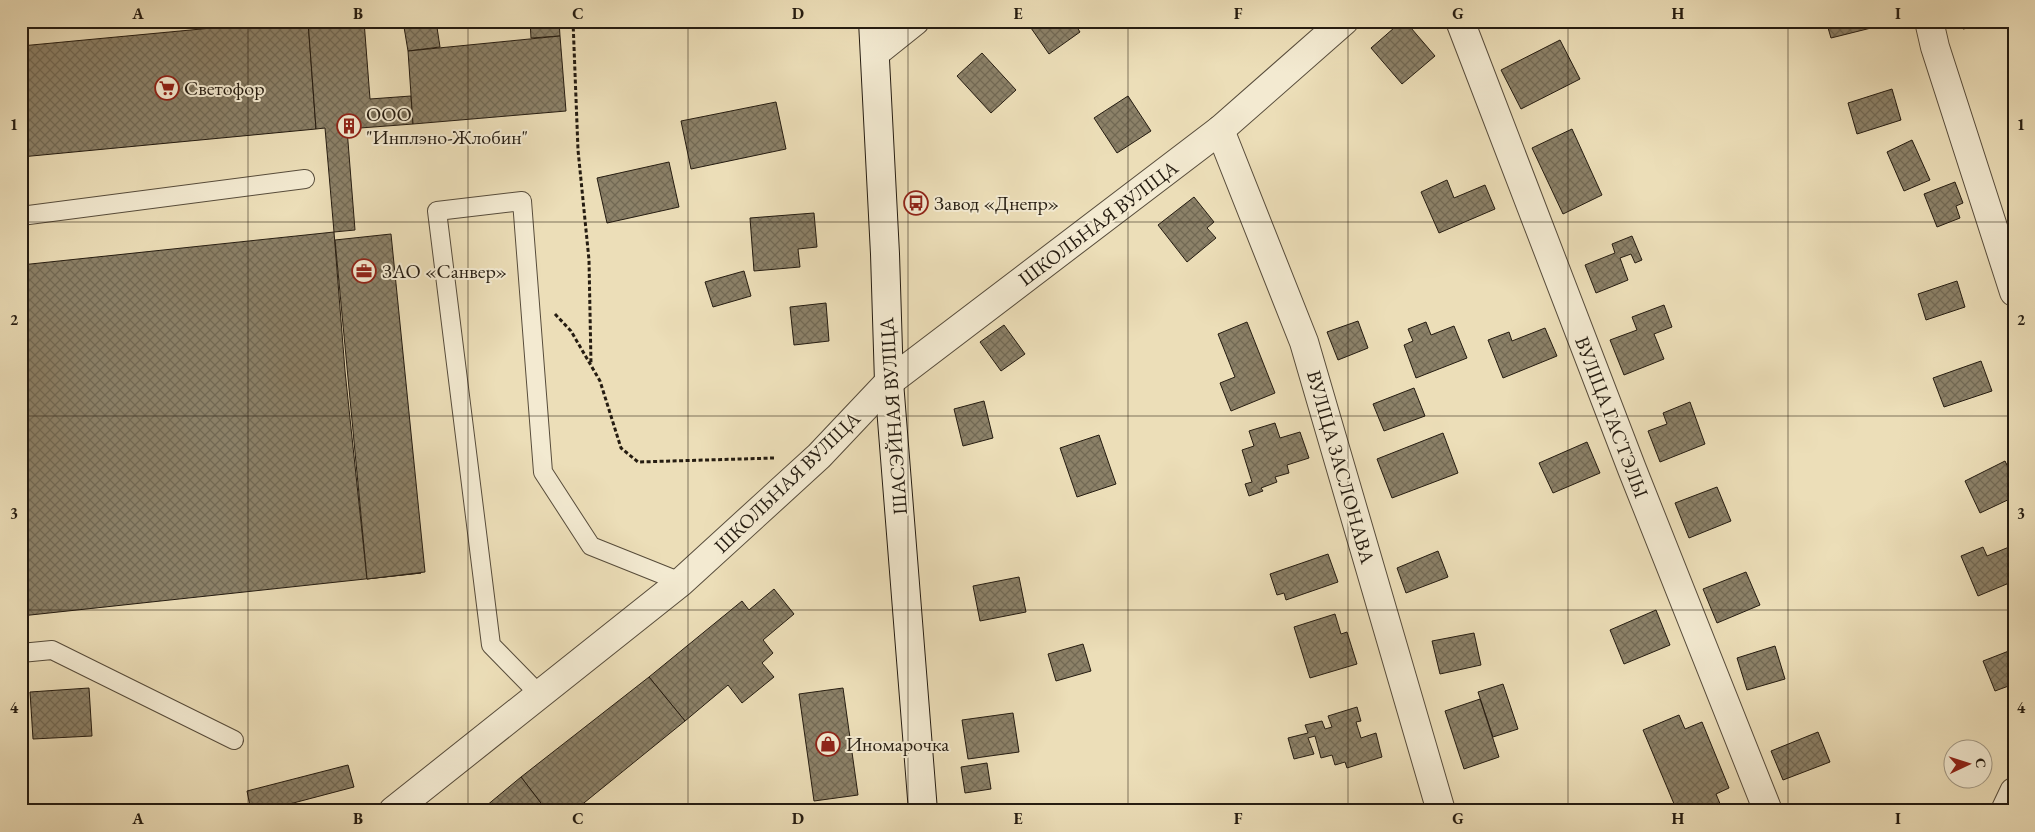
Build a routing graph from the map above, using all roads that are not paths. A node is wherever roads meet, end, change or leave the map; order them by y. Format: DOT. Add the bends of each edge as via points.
graph roads {
  1 [pos="873,21"];
  2 [pos="915,21"];
  3 [pos="1344,21"];
  4 [pos="1460,21"];
  5 [pos="1928,21"];
  6 [pos="875,53"];
  7 [pos="1220,130"];
  8 [pos="305,179"];
  9 [pos="21,216"];
  10 [pos="2014,292"];
  11 [pos="889,382"];
  12 [pos="681,582"];
  13 [pos="21,653"];
  14 [pos="539,694"];
  15 [pos="234,740"];
  16 [pos="2014,792"];
  17 [pos="393,811"];
  18 [pos="923,811"];
  19 [pos="1441,811"];
  20 [pos="1768,811"];
  21 [pos="2005,811"];
  1 -- 6 [label="street, ШАСЭЙНАЯ ВУЛІЦА"];
  2 -- 6 [label="street"];
  3 -- 7 [label="street, ШКОЛЬНАЯ ВУЛІЦА"];
  4 -- 20 [label="street, ВУЛІЦА ГАСТЭЛЫ" via="1628,459"];
  5 -- 10 [label="street"];
  6 -- 11 [label="street, ШАСЭЙНАЯ ВУЛІЦА"];
  7 -- 11 [label="street, ШКОЛЬНАЯ ВУЛІЦА"];
  7 -- 19 [label="street, ВУЛІЦА ЗАСЛОНАВА" via="1304,342"];
  8 -- 9 [label="lane"];
  11 -- 12 [label="street, ШКОЛЬНАЯ ВУЛІЦА" via="819,456"];
  11 -- 18 [label="street, ШАСЭЙНАЯ ВУЛІЦА"];
  12 -- 14 [label="street, ШКОЛЬНАЯ ВУЛІЦА"];
  12 -- 14 [label="lane" via="591,546 543,472 522,201 437,211 491,645"];
  13 -- 15 [label="lane" via="52,650"];
  14 -- 17 [label="street, ШКОЛЬНАЯ ВУЛІЦА"];
  16 -- 21 [label="street"];
}
